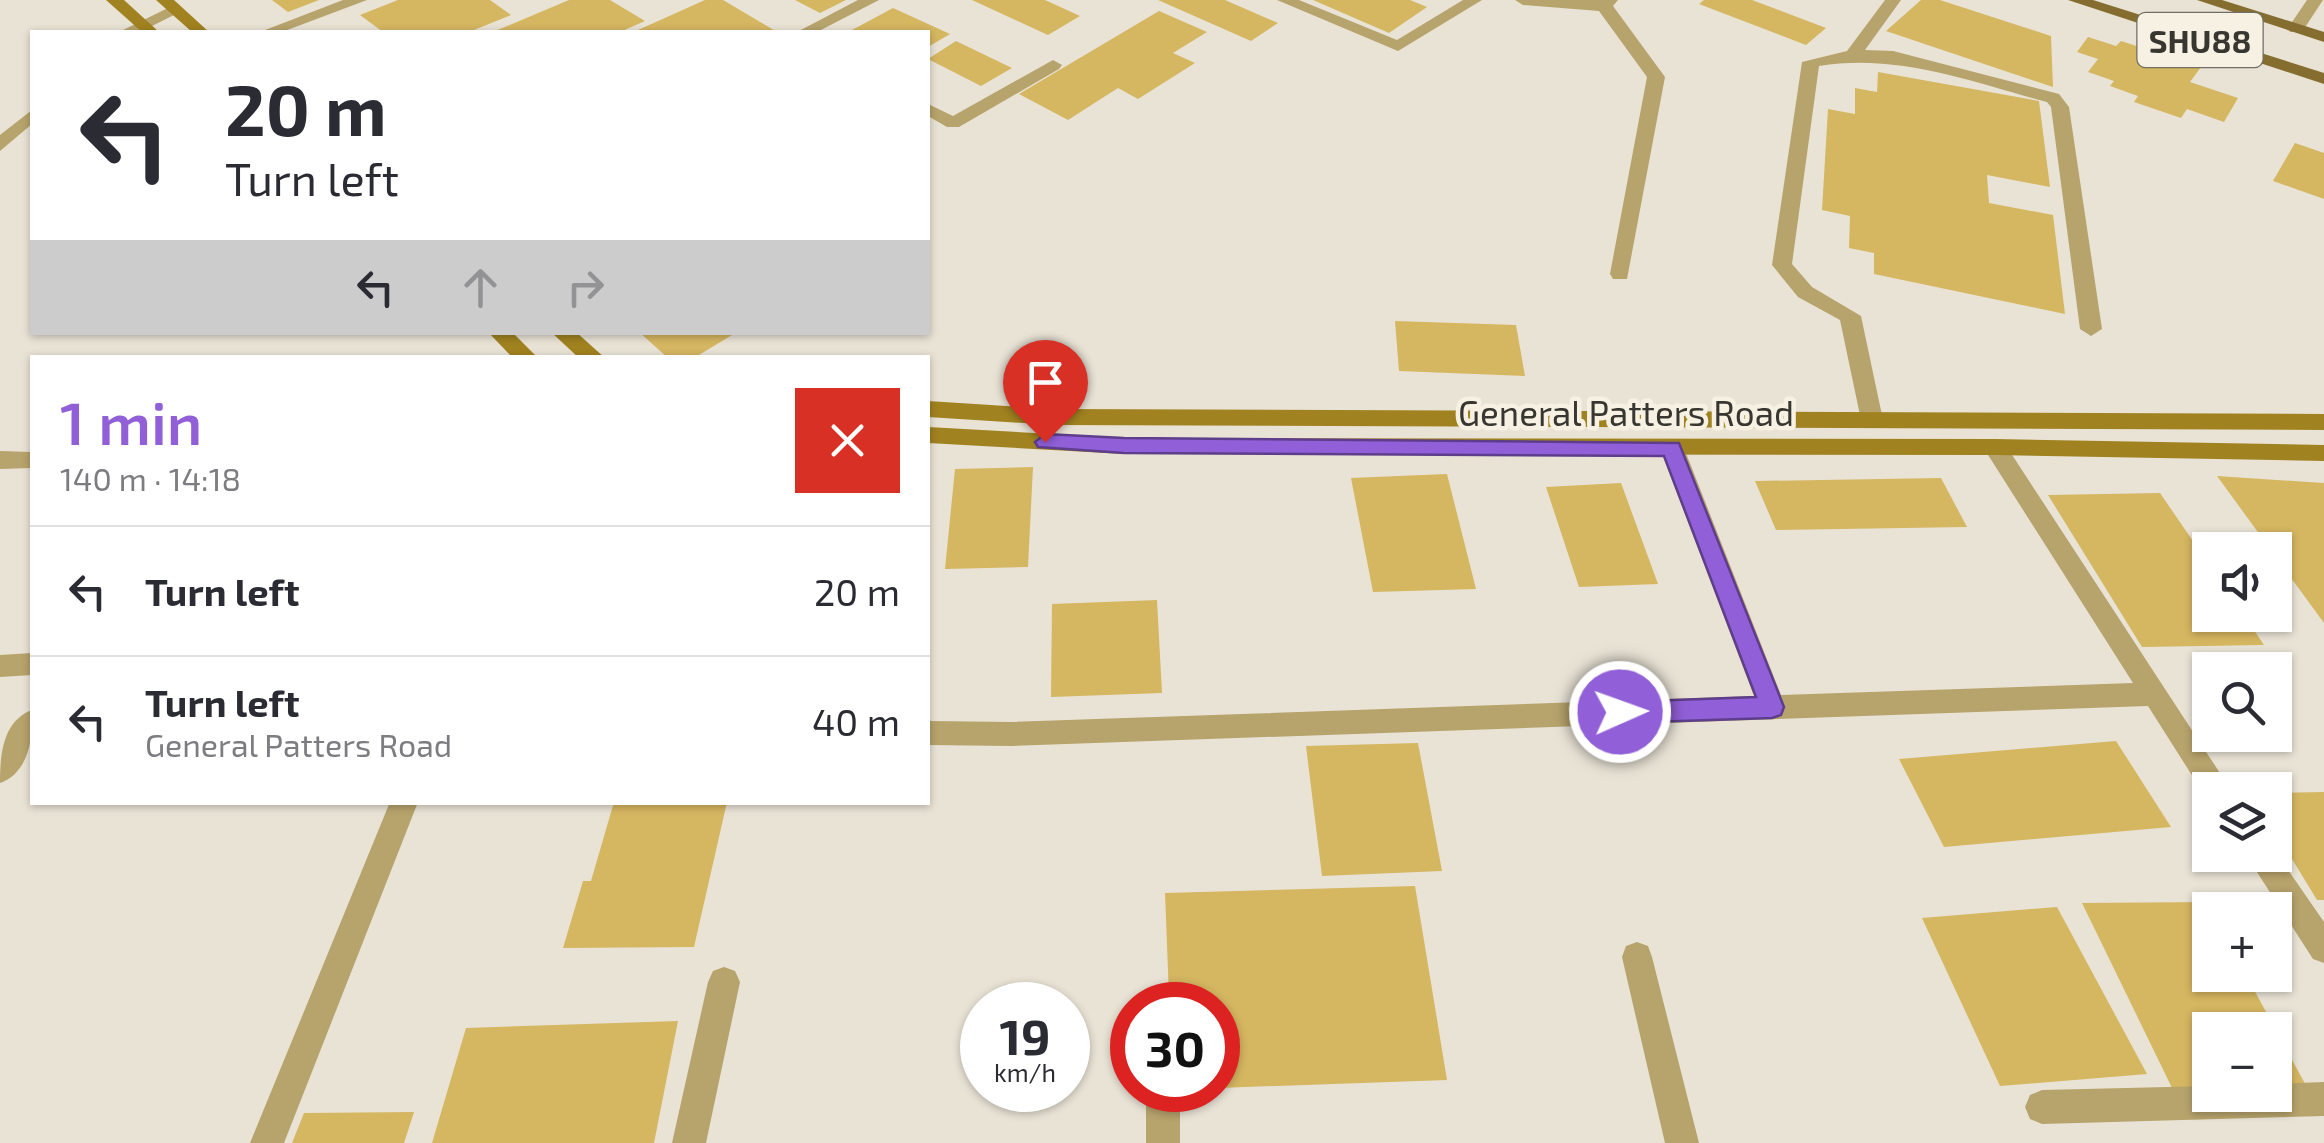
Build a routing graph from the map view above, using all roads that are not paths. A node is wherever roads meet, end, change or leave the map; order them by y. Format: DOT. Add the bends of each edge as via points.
graph roads {
  1 [pos="114,0"];
  2 [pos="358,0"];
  3 [pos="871,0"];
  4 [pos="1285,0"];
  5 [pos="1474,0"];
  6 [pos="1523,0"];
  7 [pos="1893,0"];
  8 [pos="2076,0"];
  9 [pos="2205,0"];
  10 [pos="2315,0"];
  11 [pos="1607,3"];
  12 [pos="170,5"];
  13 [pos="2296,28"];
  14 [pos="140,29"];
  15 [pos="199,30"];
  16 [pos="274,30"];
  17 [pos="809,30"];
  18 [pos="2324,37"];
  19 [pos="1853,55"];
  20 [pos="1053,65"];
  21 [pos="2324,79"];
  22 [pos="930,111"];
  23 [pos="30,117"];
  24 [pos="0,144"];
  25 [pos="1620,274"];
  26 [pos="2090,330"];
  27 [pos="501,335"];
  28 [pos="566,335"];
  29 [pos="524,355"];
  30 [pos="590,355"];
  31 [pos="930,409"];
  32 [pos="1872,420"];
  33 [pos="2324,422"];
  34 [pos="930,435"];
  35 [pos="1995,447"];
  36 [pos="1672,448"];
  37 [pos="2324,453"];
  38 [pos="0,460"];
  39 [pos="30,460"];
  40 [pos="30,664"];
  41 [pos="0,666"];
  42 [pos="2152,694"];
  43 [pos="1772,707"];
  44 [pos="30,725"];
  45 [pos="930,733"];
  46 [pos="0,772"];
  47 [pos="2205,772"];
  48 [pos="403,805"];
  49 [pos="2273,872"];
  50 [pos="2324,948"];
  51 [pos="1637,957"];
  52 [pos="724,982"];
  53 [pos="2324,1098"];
  54 [pos="2042,1107"];
  55 [pos="1162,1112"];
  56 [pos="268,1143"];
  57 [pos="689,1143"];
  58 [pos="1163,1143"];
  59 [pos="1682,1143"];
  1 -- 14 [label="main road"];
  2 -- 16 [label="street"];
  3 -- 17 [label="street"];
  4 -- 5 [label="street" via="1398,46"];
  6 -- 11 [label="street"];
  7 -- 19 [label="street"];
  8 -- 21 [label="main road, SHU88"];
  9 -- 13 [label="main road, SHU88"];
  10 -- 13 [label="street"];
  11 -- 25 [label="street" via="1656,77"];
  12 -- 14 [label="street"];
  12 -- 15 [label="main road"];
  13 -- 18 [label="main road, SHU88"];
  19 -- 26 [label="street" via="1893,56 2053,98 2060,108"];
  19 -- 32 [label="street" via="1812,62 1782,265 1805,292 1850,316"];
  20 -- 22 [label="street" via="953,123"];
  23 -- 24 [label="street"];
  27 -- 29 [label="main road"];
  28 -- 30 [label="main road"];
  31 -- 32 [label="main road, General Patters Road" via="1054,418"];
  32 -- 33 [label="main road, General Patters Road"];
  34 -- 36 [label="main road, General Patters Road" via="1124,446"];
  35 -- 36 [label="main road, General Patters Road"];
  35 -- 37 [label="main road, General Patters Road"];
  35 -- 42 [label="street"];
  36 -- 43 [label="street"];
  38 -- 39 [label="street"];
  40 -- 41 [label="street"];
  42 -- 43 [label="street"];
  42 -- 47 [label="street"];
  43 -- 45 [label="street"];
  44 -- 46 [label="street"];
  48 -- 56 [label="street"];
  49 -- 50 [label="street"];
  51 -- 59 [label="street"];
  52 -- 57 [label="street"];
  53 -- 54 [label="street"];
  55 -- 58 [label="street"];
}
